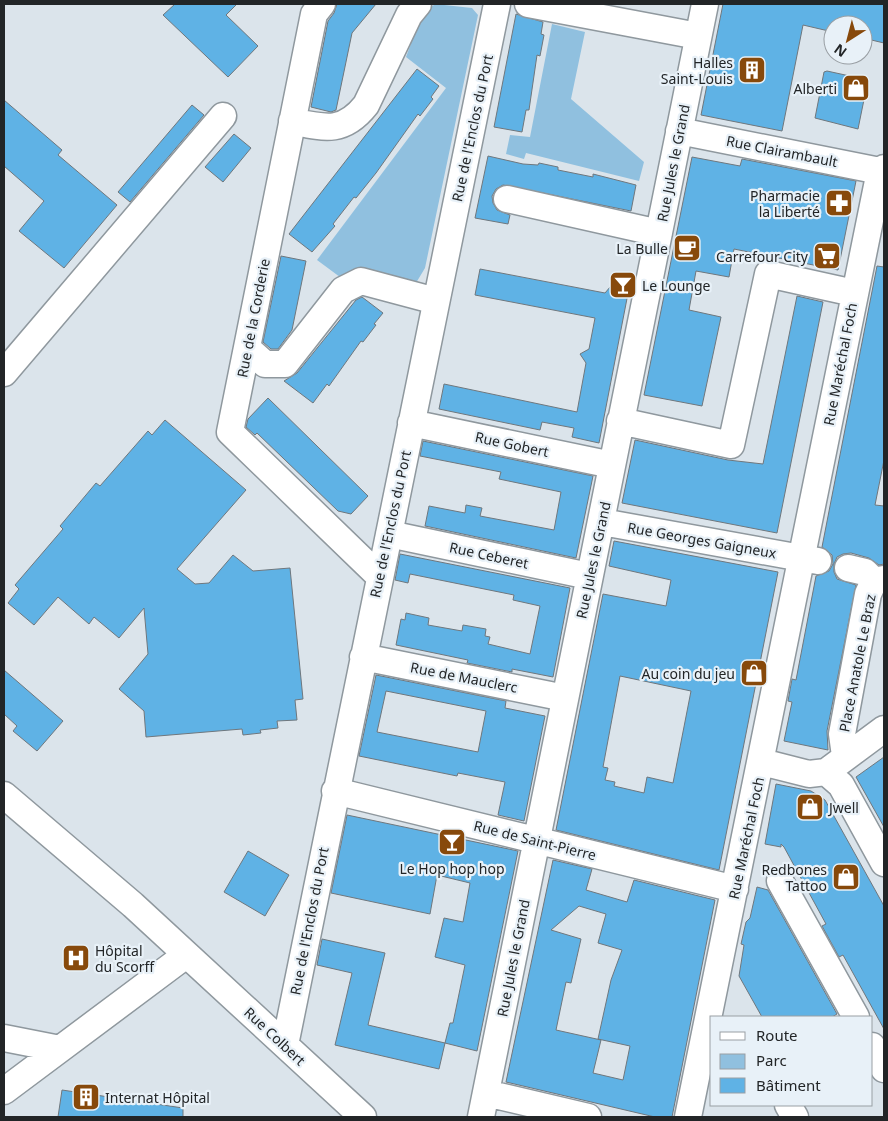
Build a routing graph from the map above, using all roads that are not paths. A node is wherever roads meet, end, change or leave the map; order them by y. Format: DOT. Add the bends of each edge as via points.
graph roads {
  1 [pos="322,4"];
  2 [pos="418,4"];
  3 [pos="497,4"];
  4 [pos="528,4"];
  5 [pos="705,4"];
  6 [pos="698,36"];
  7 [pos="223,116"];
  8 [pos="292,122"];
  9 [pos="671,143"];
  10 [pos="882,169"];
  11 [pos="507,199"];
  12 [pos="659,234"];
  13 [pos="854,292"];
  14 [pos="436,301"];
  15 [pos="247,348"];
  16 [pos="4,372"];
  17 [pos="620,421"];
  18 [pos="411,423"];
  19 [pos="612,465"];
  20 [pos="602,522"];
  21 [pos="389,534"];
  22 [pos="810,560"];
  23 [pos="848,568"];
  24 [pos="589,576"];
  25 [pos="380,577"];
  26 [pos="879,580"];
  27 [pos="363,657"];
  28 [pos="565,698"];
  29 [pos="884,729"];
  30 [pos="762,762"];
  31 [pos="836,764"];
  32 [pos="335,791"];
  33 [pos="4,794"];
  34 [pos="537,840"];
  35 [pos="884,864"];
  36 [pos="780,881"];
  37 [pos="735,889"];
  38 [pos="186,955"];
  39 [pos="711,1016"];
  40 [pos="855,1016"];
  41 [pos="710,1020"];
  42 [pos="4,1038"];
  43 [pos="285,1045"];
  44 [pos="873,1048"];
  45 [pos="60,1049"];
  46 [pos="884,1069"];
  47 [pos="5,1089"];
  48 [pos="484,1105"];
  49 [pos="789,1106"];
  50 [pos="363,1117"];
  51 [pos="588,1117"];
  52 [pos="688,1117"];
  53 [pos="795,1117"];
  1 -- 8 [label="street, Rue de la Corderie" via="314,14"];
  2 -- 8 [label="street" via="409,15 360,113 340,126 328,128"];
  3 -- 14 [label="street, Rue de l'Enclos du Port"];
  4 -- 6 [label="street" via="612,27"];
  5 -- 6 [label="street, Rue Jules le Grand"];
  6 -- 9 [label="street, Rue Jules le Grand"];
  7 -- 16 [label="street"];
  8 -- 15 [label="street, Rue de la Corderie"];
  9 -- 10 [label="street, Rue Clairambault"];
  9 -- 12 [label="street, Rue Jules le Grand"];
  10 -- 13 [label="street, Rue Maréchal Foch"];
  11 -- 12 [label="street"];
  12 -- 17 [label="street, Rue Jules le Grand"];
  13 -- 17 [label="street" via="768,274 731,445"];
  13 -- 22 [label="street, Rue Maréchal Foch"];
  14 -- 15 [label="street" via="361,281 344,290 286,364 265,364"];
  14 -- 18 [label="street, Rue de l'Enclos du Port"];
  15 -- 25 [label="street, Rue de la Corderie" via="230,432"];
  17 -- 19 [label="street, Rue Jules le Grand"];
  18 -- 19 [label="street, Rue Gobert"];
  18 -- 21 [label="street, Rue de l'Enclos du Port"];
  19 -- 20 [label="street, Rue Jules le Grand"];
  20 -- 22 [label="street, Rue Georges Gaigneux"];
  20 -- 24 [label="street, Rue Jules le Grand"];
  21 -- 24 [label="street, Rue Ceberet"];
  21 -- 25 [label="street, Rue de l'Enclos du Port"];
  22 -- 30 [label="street, Rue Maréchal Foch"];
  23 -- 26 [label="street"];
  24 -- 28 [label="street, Rue Jules le Grand"];
  25 -- 27 [label="street, Rue de l'Enclos du Port"];
  26 -- 31 [label="street, Place Anatole Le Braz" via="868,594"];
  27 -- 28 [label="street, Rue de Mauclerc"];
  27 -- 32 [label="street, Rue de l'Enclos du Port"];
  28 -- 34 [label="street, Rue Jules le Grand"];
  29 -- 31 [label="street"];
  30 -- 31 [label="street" via="809,774"];
  30 -- 37 [label="street, Rue Maréchal Foch"];
  31 -- 35 [label="street" via="841,785"];
  32 -- 34 [label="street, Rue de Saint-Pierre"];
  32 -- 43 [label="street, Rue de l'Enclos du Port"];
  33 -- 38 [label="street, Rue Colbert"];
  34 -- 37 [label="street, Rue de Saint-Pierre"];
  34 -- 48 [label="street, Rue Jules le Grand"];
  36 -- 40 [label="street"];
  37 -- 39 [label="street, Rue Maréchal Foch"];
  38 -- 43 [label="street, Rue Colbert"];
  38 -- 45 [label="street"];
  41 -- 52 [label="street, Rue Maréchal Foch"];
  42 -- 45 [label="street"];
  43 -- 50 [label="street, Rue Colbert"];
  44 -- 46 [label="street"];
  45 -- 47 [label="street"];
  48 -- 51 [label="street"];
  49 -- 53 [label="street"];
}
